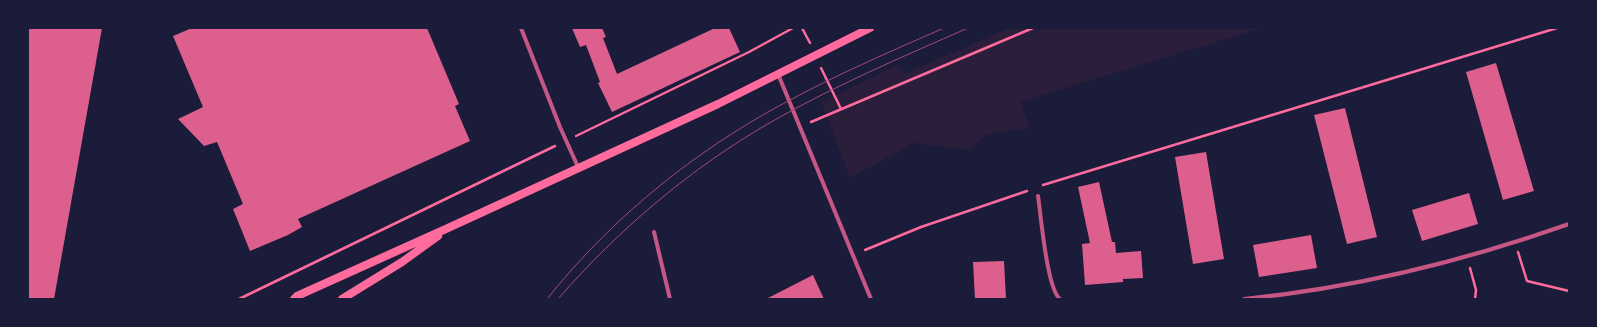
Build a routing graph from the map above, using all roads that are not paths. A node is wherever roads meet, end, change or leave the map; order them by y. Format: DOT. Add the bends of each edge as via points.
graph roads {
  1 [pos="521,28"];
  2 [pos="870,28"];
  3 [pos="778,74"];
  4 [pos="578,167"];
  5 [pos="1038,196"];
  6 [pos="1569,224"];
  7 [pos="448,228"];
  8 [pos="654,232"];
  9 [pos="296,298"];
  10 [pos="342,299"];
  11 [pos="670,299"];
  12 [pos="871,299"];
  13 [pos="1060,299"];
  14 [pos="1244,299"];
  1 -- 4 [label="street"];
  2 -- 3 [label="main road"];
  3 -- 4 [label="main road"];
  3 -- 12 [label="street"];
  4 -- 7 [label="main road"];
  5 -- 13 [label="street" via="1051,283"];
  6 -- 14 [label="street" via="1515,243 1342,286 1298,294"];
  7 -- 9 [label="main road"];
  7 -- 10 [label="main road" via="402,262"];
  8 -- 11 [label="street"];
}
